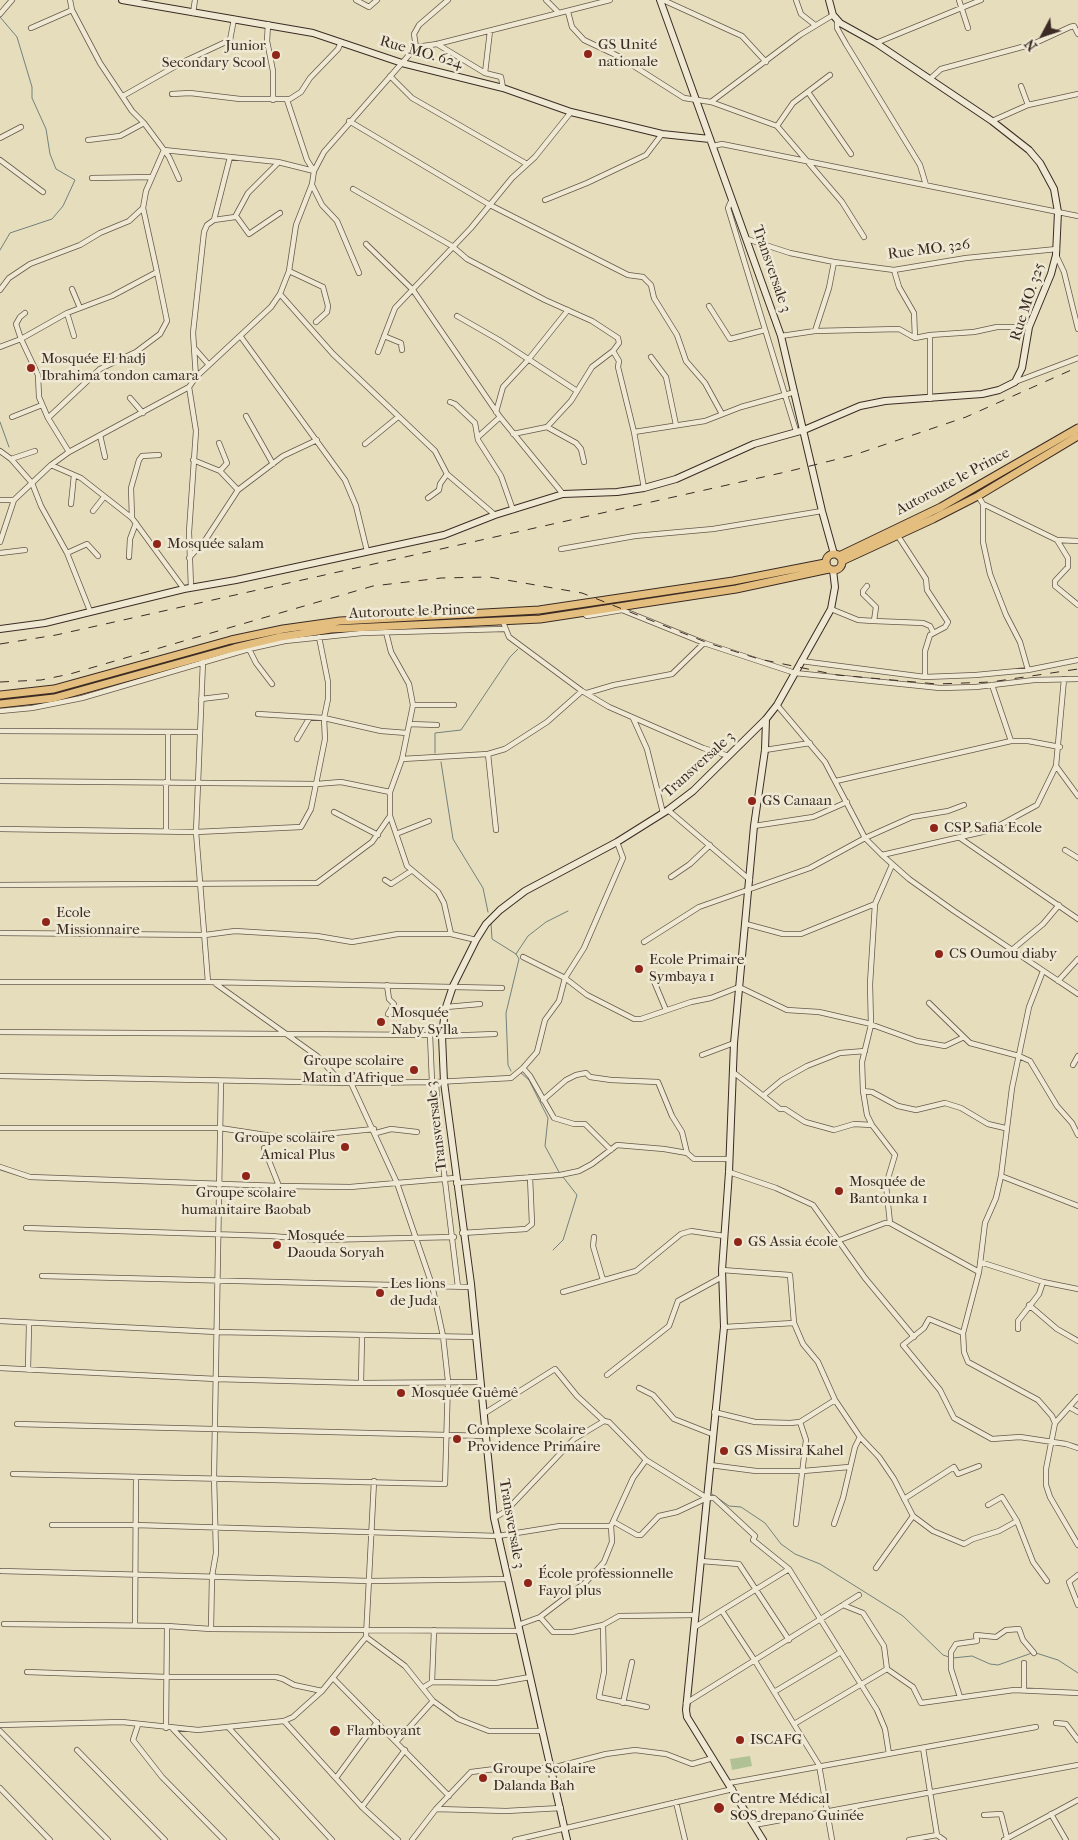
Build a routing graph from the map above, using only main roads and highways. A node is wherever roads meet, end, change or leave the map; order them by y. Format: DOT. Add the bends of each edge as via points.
graph roads {
  1 [pos="1078,428"];
  2 [pos="1078,436"];
  3 [pos="839,557"];
  4 [pos="829,567"];
  5 [pos="0,695"];
  6 [pos="0,704"];
  1 -- 3 [label="main road, Autoroute le Prince" via="941,507"];
  2 -- 3 [label="main road, Autoroute le Prince" via="978,496 898,536"];
  3 -- 4 [label="main road" via="840,568"];
  3 -- 4 [label="main road" via="829,555"];
  4 -- 5 [label="main road, Autoroute le Prince" via="539,610 340,621 283,629 231,640 54,689"];
  4 -- 6 [label="main road, Autoroute le Prince" via="736,589 504,626 331,629 280,637 54,698"];
}
